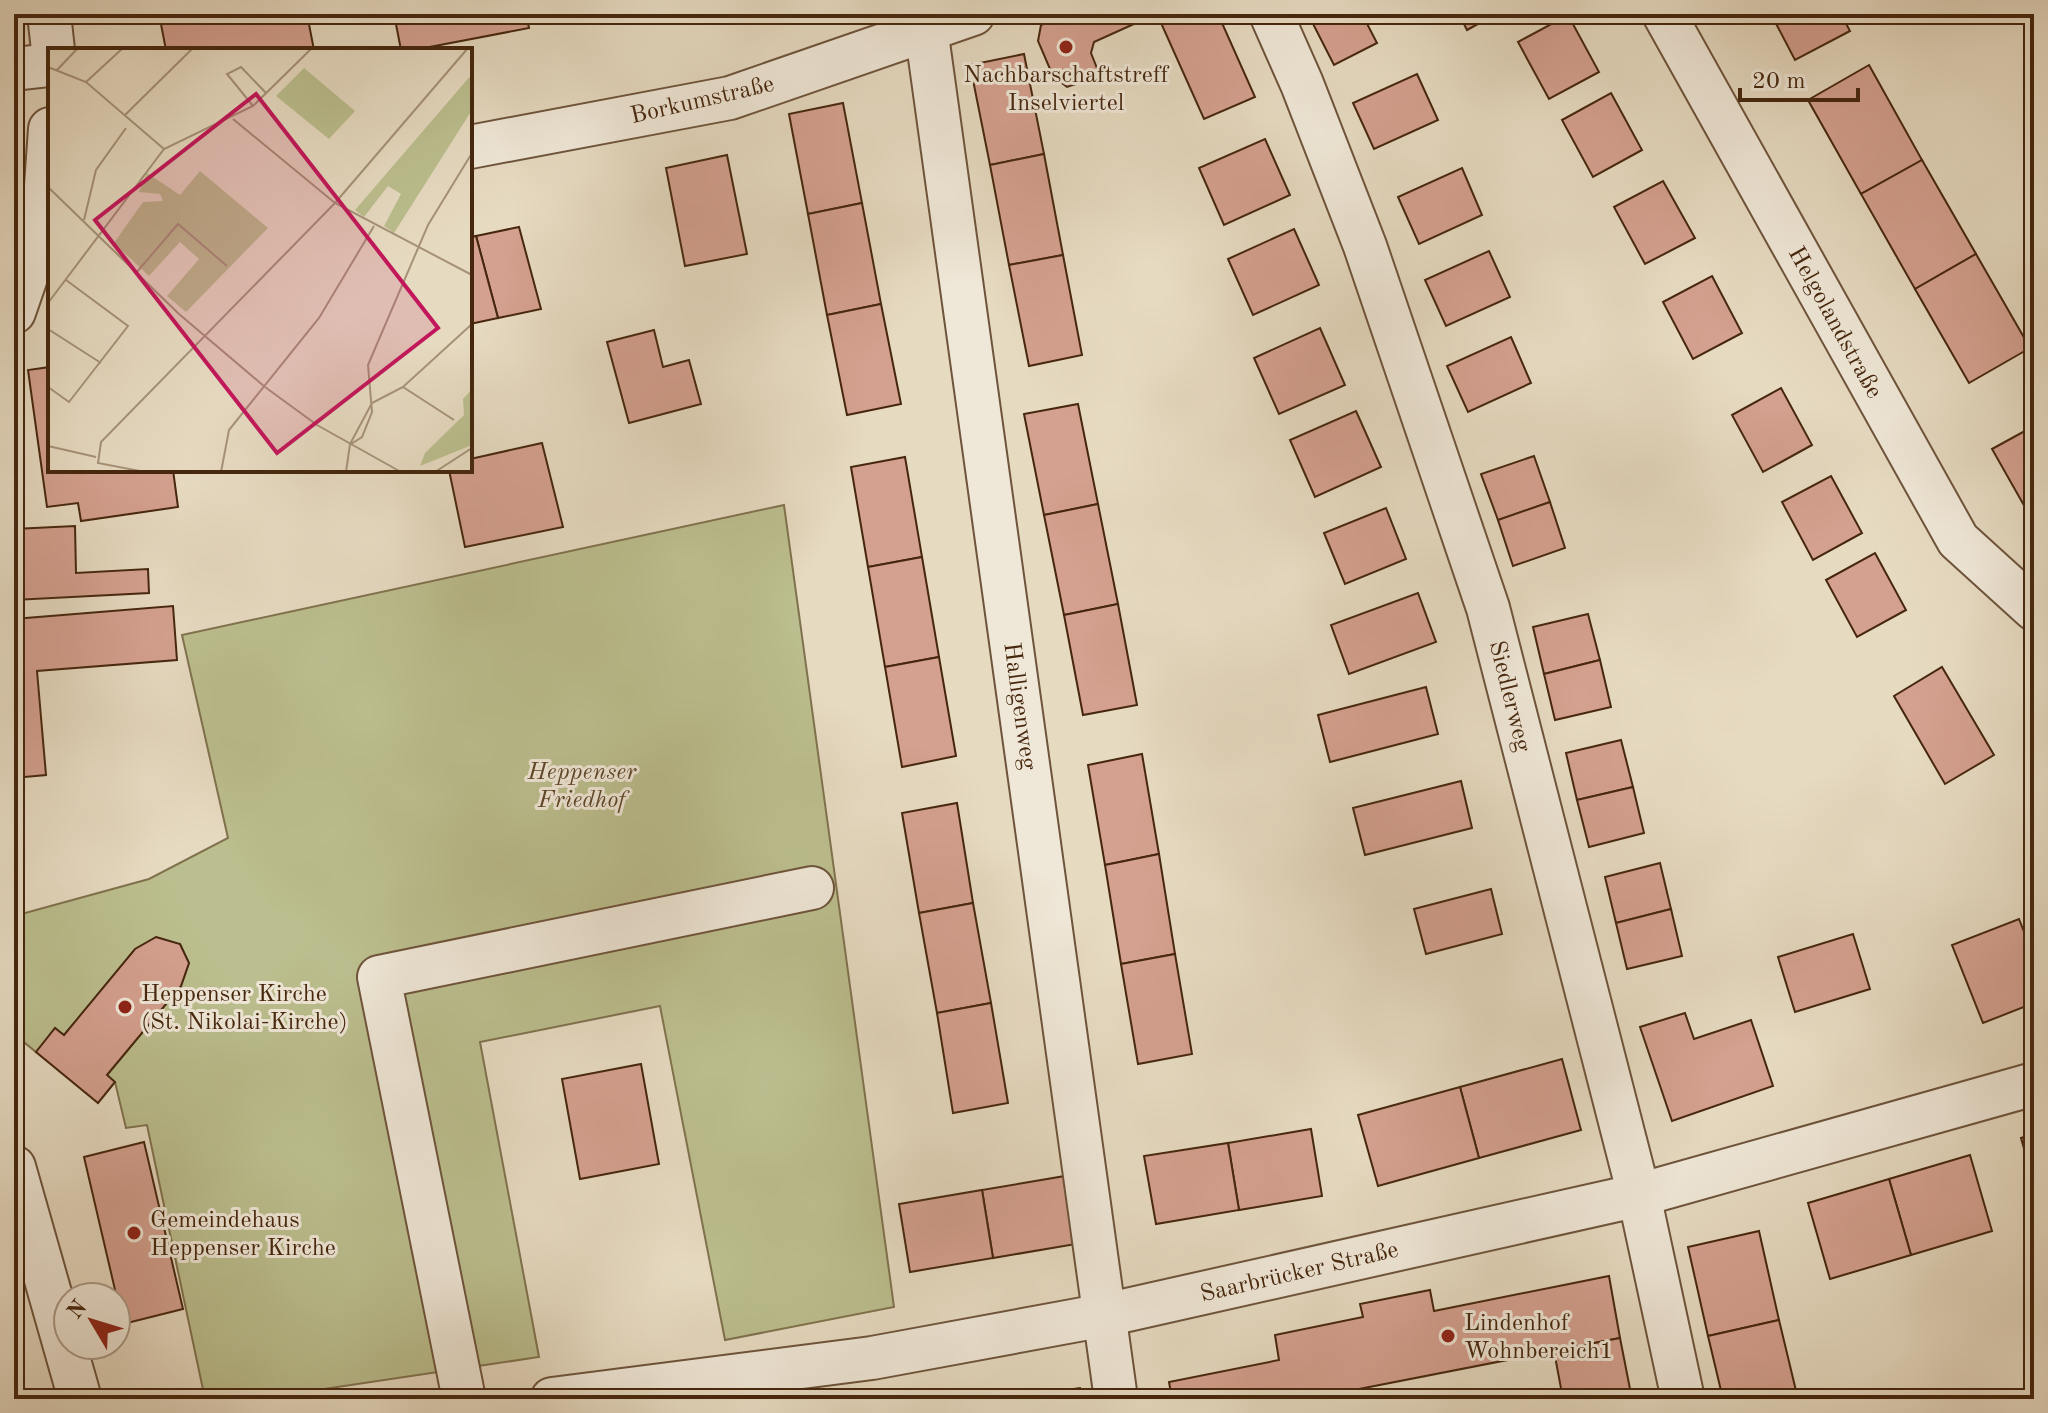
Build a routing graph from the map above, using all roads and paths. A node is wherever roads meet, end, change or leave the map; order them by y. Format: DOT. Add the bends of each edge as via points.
graph roads {
  1 [pos="49,14"];
  2 [pos="973,14"];
  3 [pos="1271,14"];
  4 [pos="1664,14"];
  5 [pos="926,23"];
  6 [pos="53,48"];
  7 [pos="48,65"];
  8 [pos="14,69"];
  9 [pos="472,147"];
  10 [pos="48,178"];
  11 [pos="46,227"];
  12 [pos="14,312"];
  13 [pos="2034,609"];
  14 [pos="812,888"];
  15 [pos="2034,1084"];
  16 [pos="14,1167"];
  17 [pos="1639,1195"];
  18 [pos="1105,1315"];
  19 [pos="80,1399"];
  20 [pos="464,1399"];
  21 [pos="552,1399"];
  22 [pos="1116,1399"];
  23 [pos="1683,1399"];
  1 -- 6 [label="street"];
  2 -- 5 [label="street, Borkumstraße"];
  3 -- 17 [label="street, Siedlerweg" via="1365,246 1488,608"];
  4 -- 13 [label="street, Helgolandstraße" via="1958,540"];
  5 -- 9 [label="street, Borkumstraße" via="730,98"];
  5 -- 18 [label="street, Halligenweg"];
  7 -- 8 [label="street"];
  10 -- 11 [label="street"];
  11 -- 12 [label="street"];
  14 -- 20 [label="street" via="379,977"];
  15 -- 17 [label="street, Saarbrücker Straße"];
  16 -- 19 [label="street"];
  17 -- 18 [label="street, Saarbrücker Straße"];
  17 -- 23 [label="street, Siedlerweg"];
  18 -- 21 [label="street, Saarbrücker Straße" via="872,1358"];
  18 -- 22 [label="street, Halligenweg"];
}
